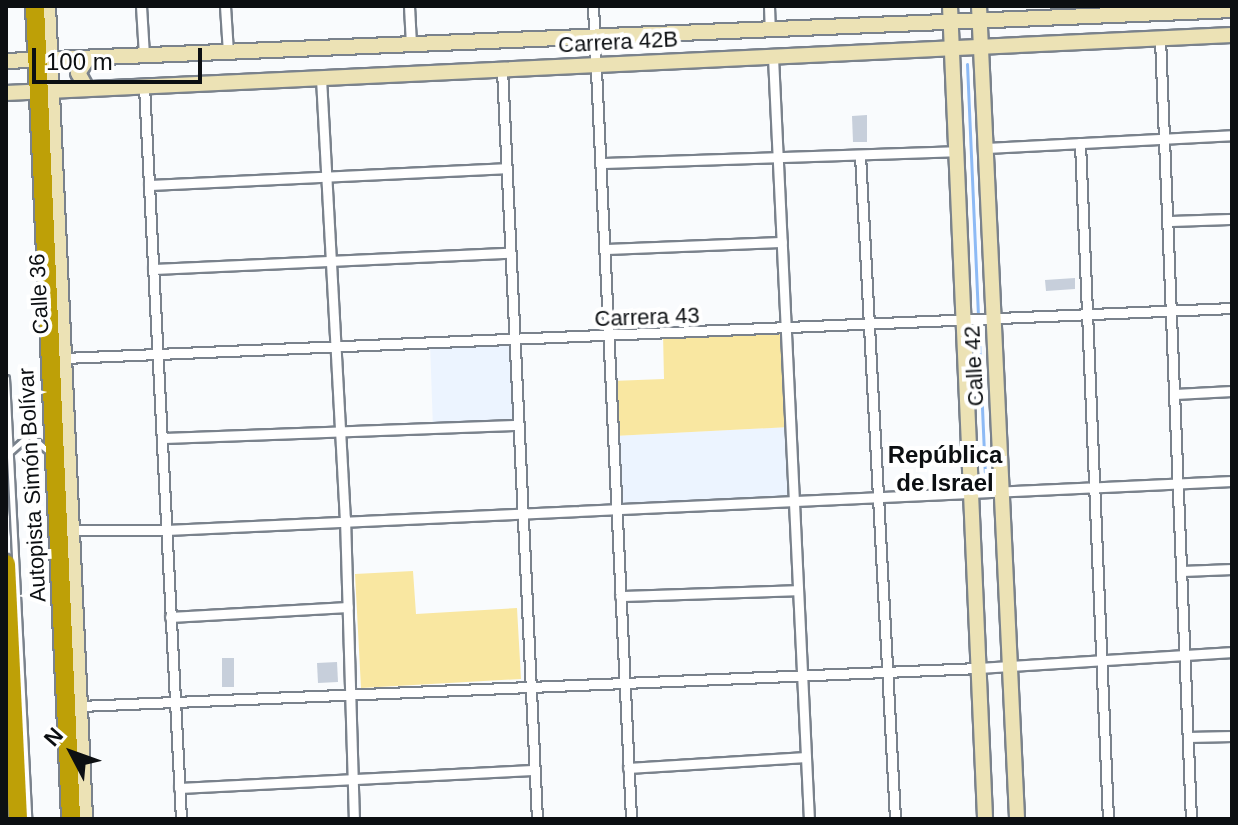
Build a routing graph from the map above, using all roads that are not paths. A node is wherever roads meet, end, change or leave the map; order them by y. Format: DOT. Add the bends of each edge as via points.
graph roads {
  1 [pos="28,6"];
  2 [pos="35,6"];
  3 [pos="48,6"];
  4 [pos="141,6"];
  5 [pos="225,6"];
  6 [pos="409,6"];
  7 [pos="593,6"];
  8 [pos="769,6"];
  9 [pos="1159,9"];
  10 [pos="1232,10"];
  11 [pos="980,13"];
  12 [pos="951,14"];
  13 [pos="770,29"];
  14 [pos="1232,35"];
  15 [pos="595,36"];
  16 [pos="1160,38"];
  17 [pos="411,44"];
  18 [pos="981,47"];
  19 [pos="952,48"];
  20 [pos="228,52"];
  21 [pos="144,55"];
  22 [pos="773,57"];
  23 [pos="88,58"];
  24 [pos="28,60"];
  25 [pos="596,65"];
  26 [pos="502,69"];
  27 [pos="321,78"];
  28 [pos="144,86"];
  29 [pos="87,89"];
  30 [pos="29,92"];
  31 [pos="1232,135"];
  32 [pos="1164,139"];
  33 [pos="1080,143"];
  34 [pos="986,148"];
  35 [pos="958,151"];
  36 [pos="778,155"];
  37 [pos="860,155"];
  38 [pos="601,163"];
  39 [pos="506,168"];
  40 [pos="325,175"];
  41 [pos="149,185"];
  42 [pos="1232,219"];
  43 [pos="1168,221"];
  44 [pos="782,242"];
  45 [pos="605,249"];
  46 [pos="510,253"];
  47 [pos="328,261"];
  48 [pos="153,269"];
  49 [pos="1232,308"];
  50 [pos="1171,311"];
  51 [pos="1088,314"];
  52 [pos="991,319"];
  53 [pos="968,321"];
  54 [pos="872,325"];
  55 [pos="786,329"];
  56 [pos="610,336"];
  57 [pos="513,340"];
  58 [pos="332,347"];
  59 [pos="157,356"];
  60 [pos="64,358"];
  61 [pos="6,378"];
  62 [pos="1232,391"];
  63 [pos="1175,394"];
  64 [pos="516,425"];
  65 [pos="339,432"];
  66 [pos="162,438"];
  67 [pos="47,450"];
  68 [pos="10,453"];
  69 [pos="1232,481"];
  70 [pos="1178,484"];
  71 [pos="1094,488"];
  72 [pos="974,492"];
  73 [pos="1002,492"];
  74 [pos="878,497"];
  75 [pos="794,500"];
  76 [pos="616,509"];
  77 [pos="520,511"];
  78 [pos="345,518"];
  79 [pos="72,530"];
  80 [pos="166,530"];
  81 [pos="6,564"];
  82 [pos="1232,569"];
  83 [pos="1182,571"];
  84 [pos="798,590"];
  85 [pos="620,596"];
  86 [pos="348,607"];
  87 [pos="170,617"];
  88 [pos="1232,652"];
  89 [pos="1185,654"];
  90 [pos="1102,659"];
  91 [pos="1010,667"];
  92 [pos="979,668"];
  93 [pos="886,672"];
  94 [pos="802,676"];
  95 [pos="624,682"];
  96 [pos="528,688"];
  97 [pos="348,697"];
  98 [pos="175,703"];
  99 [pos="80,706"];
  100 [pos="1232,736"];
  101 [pos="1188,737"];
  102 [pos="806,757"];
  103 [pos="628,768"];
  104 [pos="533,770"];
  105 [pos="353,780"];
  106 [pos="179,788"];
  107 [pos="18,819"];
  108 [pos="28,819"];
  109 [pos="62,819"];
  110 [pos="71,819"];
  111 [pos="85,819"];
  112 [pos="181,819"];
  113 [pos="354,819"];
  114 [pos="537,819"];
  115 [pos="631,819"];
  116 [pos="809,819"];
  117 [pos="895,819"];
  118 [pos="985,819"];
  119 [pos="1017,819"];
  120 [pos="1108,819"];
  121 [pos="1191,819"];
  1 -- 24 [label="lane"];
  2 -- 24 [label="highway, Autopista Simón Bolívar"];
  3 -- 24 [label="street"];
  4 -- 21 [label="street"];
  5 -- 20 [label="street"];
  6 -- 17 [label="street"];
  7 -- 15 [label="street"];
  8 -- 13 [label="street"];
  9 -- 10 [label="street, Carrera 42B"];
  9 -- 11 [label="street, Carrera 42B"];
  11 -- 12 [label="street, Carrera 42B"];
  11 -- 18 [label="street, Calle 42"];
  12 -- 13 [label="street, Carrera 42B"];
  12 -- 19 [label="street, Calle 42"];
  13 -- 15 [label="street, Carrera 42B"];
  14 -- 16 [label="street, Carrera 42B"];
  15 -- 17 [label="street, Carrera 42B"];
  15 -- 25 [label="street"];
  16 -- 18 [label="street, Carrera 42B"];
  16 -- 32 [label="street"];
  17 -- 20 [label="street, Carrera 42B"];
  18 -- 19 [label="street, Carrera 42B"];
  18 -- 34 [label="street, Calle 42"];
  19 -- 22 [label="street, Carrera 42B"];
  19 -- 35 [label="street, Calle 42"];
  20 -- 21 [label="street, Carrera 42B"];
  21 -- 23 [label="street, Carrera 42B"];
  22 -- 25 [label="street, Carrera 42B"];
  22 -- 36 [label="street"];
  23 -- 24 [label="street, Carrera 42B"];
  23 -- 29 [label="street" via="78,73"];
  24 -- 30 [label="highway, Autopista Simón Bolívar"];
  25 -- 26 [label="street, Carrera 42B"];
  25 -- 38 [label="street"];
  26 -- 27 [label="street, Carrera 42B"];
  26 -- 39 [label="street"];
  27 -- 28 [label="street, Carrera 42B"];
  27 -- 40 [label="street"];
  28 -- 29 [label="street, Carrera 42B"];
  28 -- 41 [label="street"];
  29 -- 30 [label="street, Carrera 42B"];
  30 -- 60 [label="street, Calle 36"];
  30 -- 67 [label="lane"];
  30 -- 110 [label="highway, Autopista Simón Bolívar"];
  31 -- 32 [label="street"];
  32 -- 33 [label="street"];
  32 -- 43 [label="street"];
  33 -- 34 [label="street"];
  33 -- 51 [label="street"];
  34 -- 52 [label="street, Calle 42"];
  35 -- 37 [label="street"];
  35 -- 53 [label="street, Calle 42"];
  36 -- 37 [label="street"];
  36 -- 38 [label="street"];
  36 -- 44 [label="street"];
  37 -- 54 [label="street"];
  38 -- 45 [label="street"];
  39 -- 40 [label="street"];
  39 -- 46 [label="street"];
  40 -- 41 [label="street"];
  40 -- 47 [label="street"];
  41 -- 48 [label="street"];
  42 -- 43 [label="street"];
  43 -- 50 [label="street"];
  44 -- 45 [label="street"];
  44 -- 55 [label="street"];
  45 -- 56 [label="street"];
  46 -- 47 [label="street"];
  46 -- 57 [label="street"];
  47 -- 48 [label="street"];
  47 -- 58 [label="street"];
  48 -- 59 [label="street"];
  49 -- 50 [label="street, Carrera 43"];
  50 -- 51 [label="street, Carrera 43"];
  50 -- 63 [label="street"];
  51 -- 52 [label="street, Carrera 43"];
  51 -- 71 [label="street"];
  52 -- 53 [label="street, Carrera 43"];
  52 -- 73 [label="street, Calle 42"];
  53 -- 54 [label="street, Carrera 43"];
  53 -- 72 [label="street, Calle 42"];
  54 -- 55 [label="street, Carrera 43"];
  54 -- 74 [label="street"];
  55 -- 56 [label="street, Carrera 43"];
  55 -- 75 [label="street"];
  56 -- 57 [label="street, Carrera 43"];
  56 -- 76 [label="street"];
  57 -- 58 [label="street, Carrera 43"];
  57 -- 64 [label="street"];
  58 -- 59 [label="street, Carrera 43"];
  58 -- 65 [label="street"];
  59 -- 60 [label="street, Carrera 43"];
  59 -- 66 [label="street"];
  60 -- 79 [label="street, Calle 36"];
  61 -- 68 [label="lane"];
  62 -- 63 [label="street"];
  63 -- 70 [label="street"];
  64 -- 65 [label="street"];
  64 -- 77 [label="street"];
  65 -- 66 [label="street"];
  65 -- 78 [label="street"];
  66 -- 80 [label="street"];
  67 -- 68 [label="lane" via="29,435"];
  67 -- 109 [label="lane"];
  68 -- 108 [label="lane"];
  69 -- 70 [label="street"];
  70 -- 71 [label="street"];
  70 -- 83 [label="street"];
  71 -- 73 [label="street"];
  71 -- 90 [label="street"];
  72 -- 73 [label="street"];
  72 -- 74 [label="street"];
  72 -- 92 [label="street, Calle 42"];
  73 -- 91 [label="street, Calle 42"];
  74 -- 75 [label="street"];
  74 -- 93 [label="street"];
  75 -- 76 [label="street"];
  75 -- 84 [label="street"];
  76 -- 77 [label="street"];
  76 -- 85 [label="street"];
  77 -- 78 [label="street"];
  77 -- 96 [label="street"];
  78 -- 80 [label="street"];
  78 -- 86 [label="street"];
  79 -- 80 [label="street"];
  79 -- 99 [label="street, Calle 36"];
  80 -- 87 [label="street"];
  81 -- 107 [label="highway, Autopista Simón Bolívar"];
  82 -- 83 [label="street"];
  83 -- 89 [label="street"];
  84 -- 85 [label="street"];
  84 -- 94 [label="street"];
  85 -- 95 [label="street"];
  86 -- 87 [label="street"];
  86 -- 97 [label="street"];
  87 -- 98 [label="street"];
  88 -- 89 [label="street"];
  89 -- 90 [label="street"];
  89 -- 101 [label="street"];
  90 -- 91 [label="street"];
  90 -- 120 [label="street"];
  91 -- 92 [label="street"];
  91 -- 119 [label="street, Calle 42"];
  92 -- 93 [label="street"];
  92 -- 118 [label="street, Calle 42"];
  93 -- 94 [label="street"];
  93 -- 117 [label="street"];
  94 -- 95 [label="street"];
  94 -- 102 [label="street"];
  95 -- 96 [label="street"];
  95 -- 103 [label="street"];
  96 -- 97 [label="street"];
  96 -- 104 [label="street"];
  97 -- 98 [label="street"];
  97 -- 105 [label="street"];
  98 -- 99 [label="street"];
  98 -- 106 [label="street"];
  99 -- 111 [label="street, Calle 36"];
  100 -- 101 [label="street"];
  101 -- 121 [label="street"];
  102 -- 103 [label="street"];
  102 -- 116 [label="street"];
  103 -- 115 [label="street"];
  104 -- 105 [label="street"];
  104 -- 114 [label="street"];
  105 -- 106 [label="street"];
  105 -- 113 [label="street"];
  106 -- 112 [label="street"];
}
